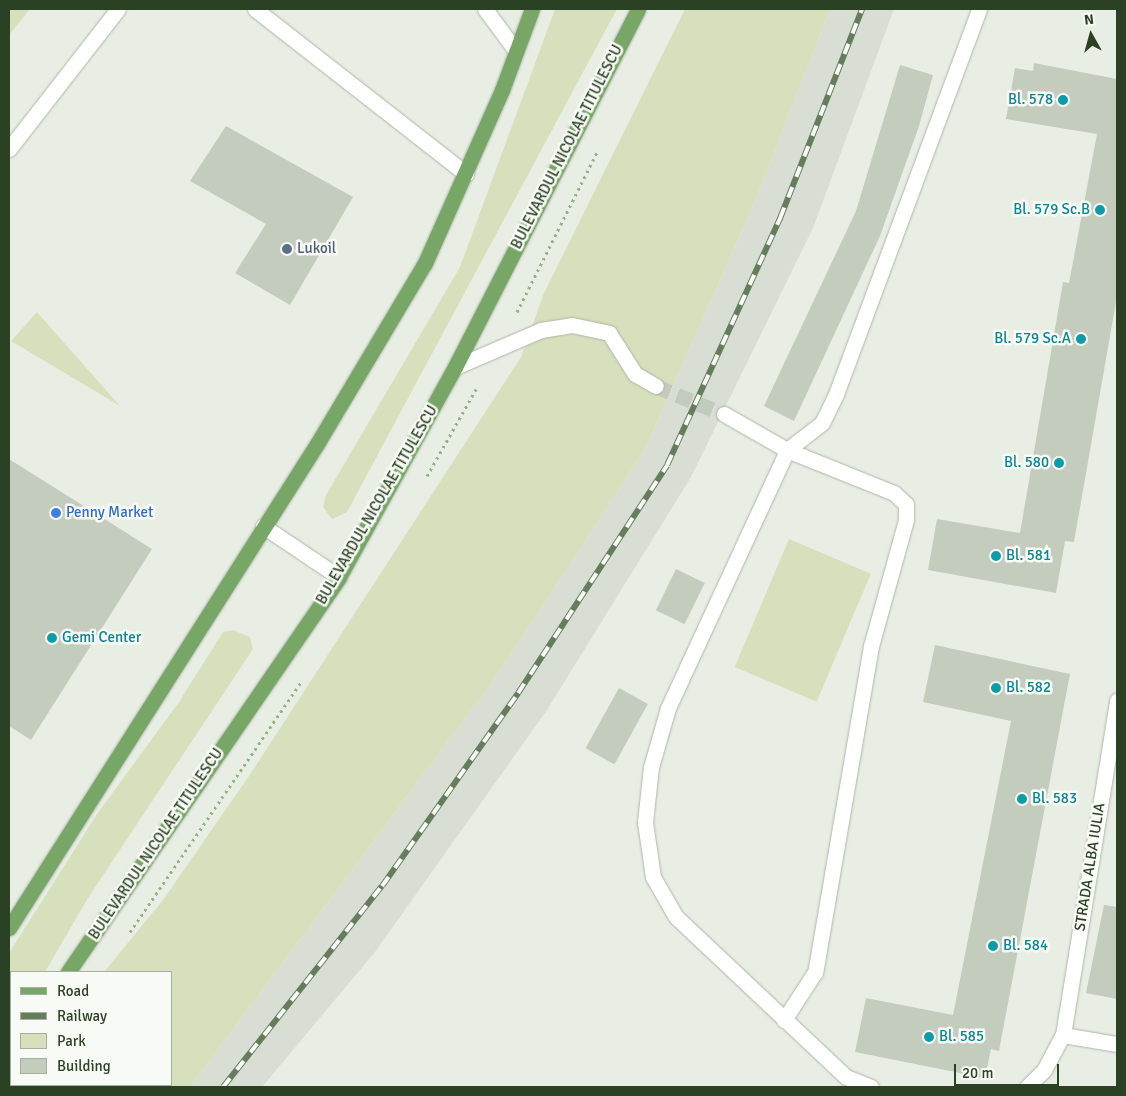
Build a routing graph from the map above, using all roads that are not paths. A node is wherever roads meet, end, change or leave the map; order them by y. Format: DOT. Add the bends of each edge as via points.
graph roads {
  1 [pos="118,9"];
  2 [pos="255,9"];
  3 [pos="485,9"];
  4 [pos="532,9"];
  5 [pos="638,9"];
  6 [pos="979,9"];
  7 [pos="516,51"];
  8 [pos="9,149"];
  9 [pos="466,174"];
  10 [pos="455,367"];
  11 [pos="656,386"];
  12 [pos="724,414"];
  13 [pos="787,450"];
  14 [pos="263,526"];
  15 [pos="339,577"];
  16 [pos="1117,700"];
  17 [pos="9,928"];
  18 [pos="69,971"];
  19 [pos="784,1020"];
  20 [pos="1064,1034"];
  21 [pos="1117,1044"];
  22 [pos="871,1087"];
  23 [pos="1027,1087"];
  1 -- 8 [label="street"];
  2 -- 9 [label="street"];
  3 -- 7 [label="street"];
  4 -- 7 [label="main road"];
  5 -- 10 [label="main road, BULEVARDUL NICOLAE TITULESCU"];
  6 -- 13 [label="street" via="836,394 822,423"];
  7 -- 9 [label="main road"];
  9 -- 14 [label="main road" via="425,263"];
  10 -- 11 [label="street" via="541,330 572,325 609,333 635,374"];
  10 -- 15 [label="main road, BULEVARDUL NICOLAE TITULESCU"];
  12 -- 13 [label="street"];
  13 -- 19 [label="street" via="668,708 651,767 645,822 653,877 676,916"];
  13 -- 19 [label="street" via="894,492 906,504 906,520 871,646 816,972"];
  14 -- 15 [label="street"];
  14 -- 17 [label="main road"];
  15 -- 18 [label="main road, BULEVARDUL NICOLAE TITULESCU"];
  16 -- 20 [label="street, STRADA ALBA IULIA"];
  19 -- 22 [label="street" via="846,1077"];
  20 -- 21 [label="street"];
  20 -- 23 [label="street" via="1044,1070"];
}
